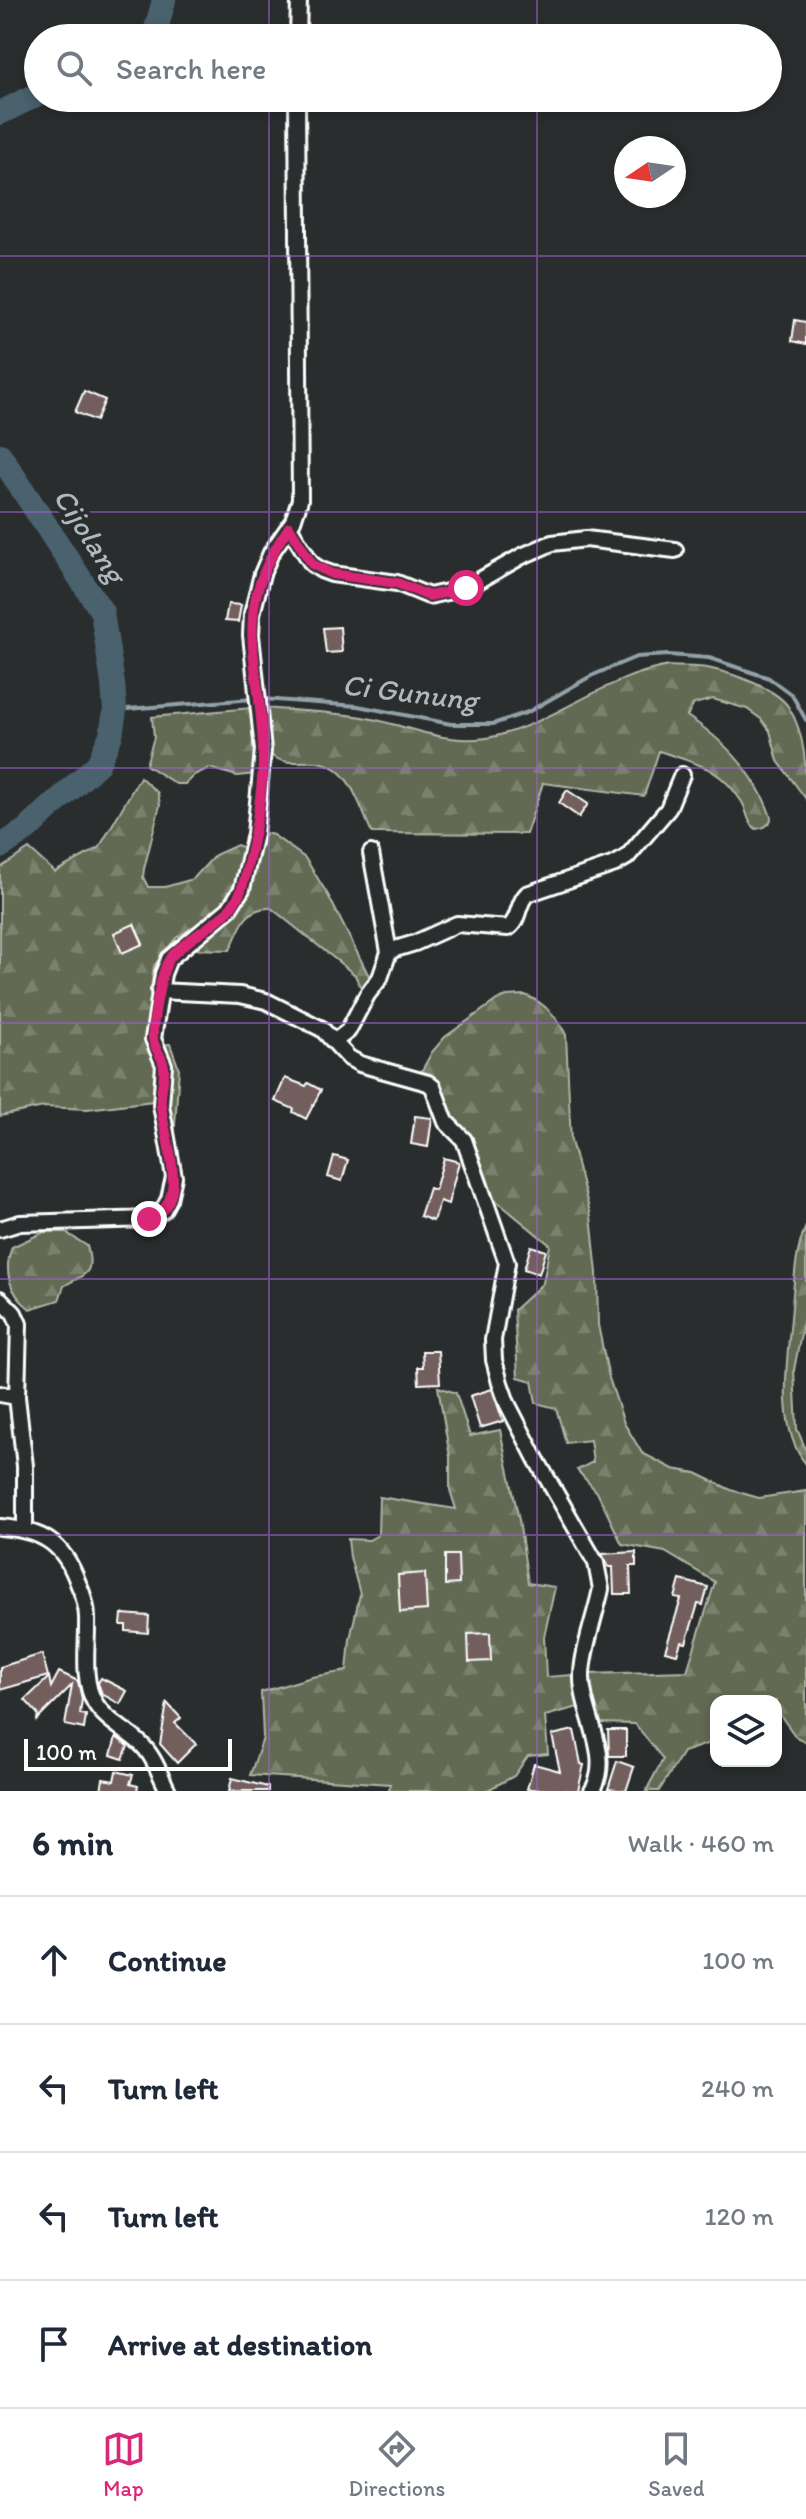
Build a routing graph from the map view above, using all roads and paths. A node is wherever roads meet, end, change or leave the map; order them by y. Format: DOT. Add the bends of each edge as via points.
graph roads {
  1 [pos="299,0"];
  2 [pos="298,24"];
  3 [pos="297,112"];
  4 [pos="289,527"];
  5 [pos="675,550"];
  6 [pos="682,775"];
  7 [pos="371,853"];
  8 [pos="389,952"];
  9 [pos="159,991"];
  10 [pos="335,1041"];
  11 [pos="0,1229"];
  12 [pos="0,1299"];
  13 [pos="0,1394"];
  14 [pos="17,1397"];
  15 [pos="0,1527"];
  16 [pos="25,1530"];
  17 [pos="168,1791"];
  18 [pos="592,1791"];
  1 -- 2 [label="street"];
  3 -- 4 [label="street" via="300,500"];
  4 -- 5 [label="street" via="321,570 397,583 429,596 478,583 552,543 586,539"];
  4 -- 9 [label="street" via="271,553 255,594 251,635 263,750 255,834 242,889 229,909 169,959"];
  6 -- 8 [label="street" via="663,816 622,861 527,894 508,928 457,924"];
  7 -- 8 [label="street"];
  8 -- 10 [label="street" via="382,975 351,1026"];
  9 -- 10 [label="street" via="254,998 322,1029"];
  9 -- 11 [label="street" via="153,1039 164,1065 161,1105 174,1177 163,1210 137,1220 20,1223"];
  10 -- 18 [label="street" via="360,1064 433,1087 446,1122 464,1140 506,1259 493,1340 500,1383 601,1579 582,1676 599,1758 599,1779"];
  12 -- 14 [label="street" via="19,1324"];
  13 -- 14 [label="street"];
  14 -- 16 [label="street"];
  15 -- 16 [label="street"];
  16 -- 17 [label="street" via="54,1543 70,1563 87,1614 87,1667 94,1701 141,1744"];
}
